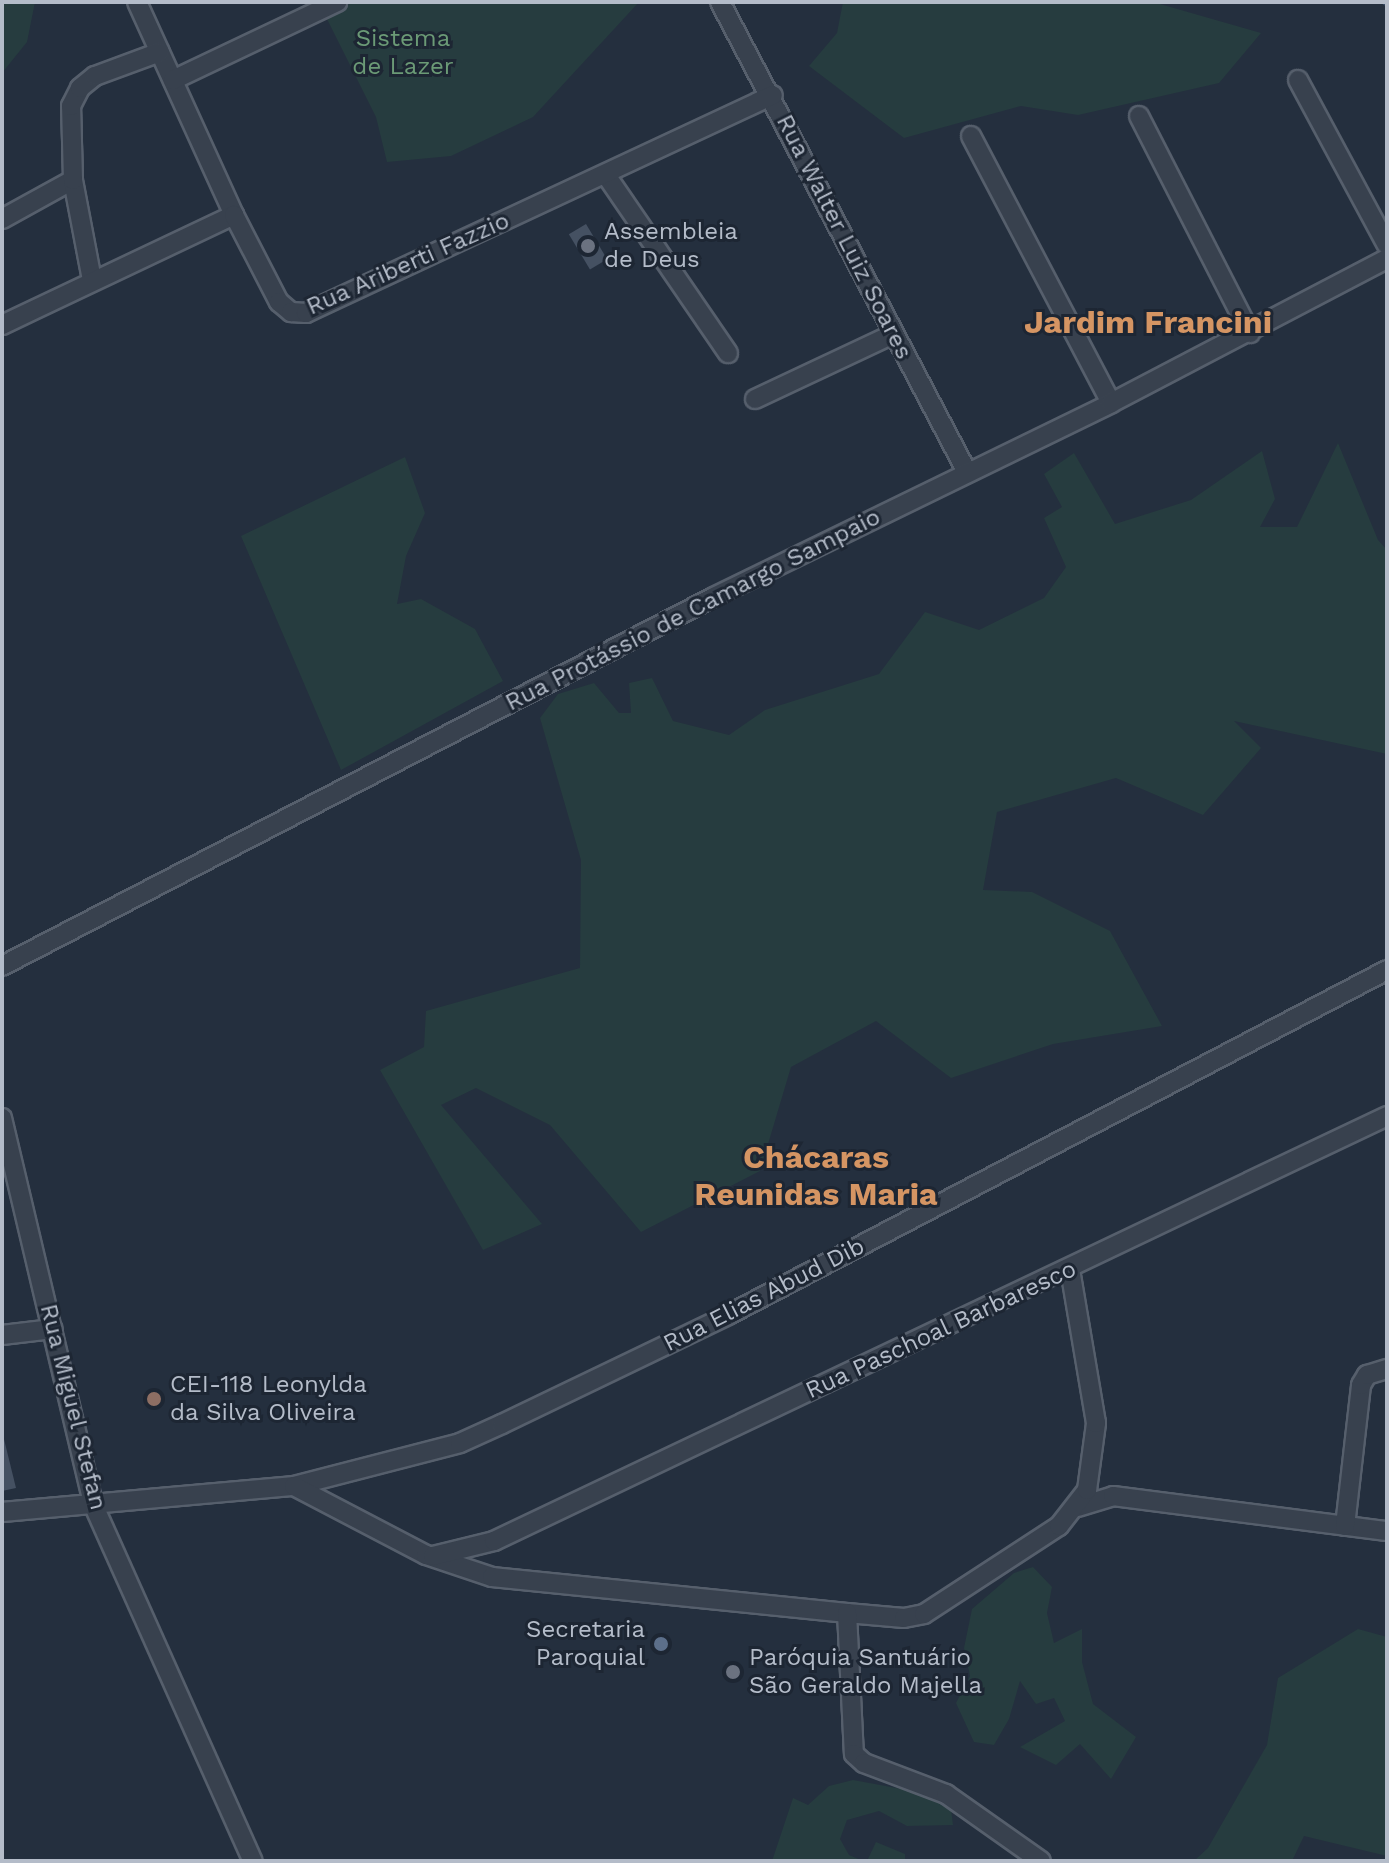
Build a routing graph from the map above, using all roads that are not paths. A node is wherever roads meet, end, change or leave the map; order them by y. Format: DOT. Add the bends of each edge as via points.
graph roads {
  1 [pos="137,2"];
  2 [pos="337,2"];
  3 [pos="720,2"];
  4 [pos="160,52"];
  5 [pos="173,80"];
  6 [pos="1298,80"];
  7 [pos="773,95"];
  8 [pos="1139,116"];
  9 [pos="971,136"];
  10 [pos="606,175"];
  11 [pos="73,180"];
  12 [pos="234,215"];
  13 [pos="2,219"];
  14 [pos="1387,245"];
  15 [pos="1384,267"];
  16 [pos="92,280"];
  17 [pos="2,325"];
  18 [pos="1250,333"];
  19 [pos="891,335"];
  20 [pos="728,353"];
  21 [pos="755,399"];
  22 [pos="1111,403"];
  23 [pos="967,472"];
  24 [pos="2,966"];
  25 [pos="1387,970"];
  26 [pos="1387,1116"];
  27 [pos="2,1118"];
  28 [pos="6,1151"];
  29 [pos="1070,1269"];
  30 [pos="53,1329"];
  31 [pos="2,1335"];
  32 [pos="1387,1369"];
  33 [pos="1089,1483"];
  34 [pos="294,1486"];
  35 [pos="1128,1498"];
  36 [pos="93,1504"];
  37 [pos="1077,1508"];
  38 [pos="2,1512"];
  39 [pos="1345,1526"];
  40 [pos="1387,1531"];
  41 [pos="494,1541"];
  42 [pos="426,1555"];
  43 [pos="492,1577"];
  44 [pos="847,1613"];
  45 [pos="253,1861"];
  46 [pos="1040,1861"];
  1 -- 4 [label="street, Rua Ariberti Fazzio"];
  2 -- 5 [label="street"];
  3 -- 7 [label="street, Rua Walter Luiz Soares"];
  4 -- 5 [label="street, Rua Ariberti Fazzio"];
  4 -- 11 [label="street" via="95,76 80,88 71,106"];
  5 -- 12 [label="street, Rua Ariberti Fazzio"];
  6 -- 14 [label="street"];
  7 -- 10 [label="street, Rua Ariberti Fazzio"];
  7 -- 19 [label="street, Rua Walter Luiz Soares"];
  8 -- 18 [label="street"];
  9 -- 22 [label="street"];
  10 -- 12 [label="street, Rua Ariberti Fazzio" via="306,313 291,312 279,302"];
  10 -- 20 [label="street"];
  11 -- 13 [label="street"];
  11 -- 16 [label="street"];
  12 -- 16 [label="street"];
  15 -- 18 [label="street, Rua Protássio de Camargo Sampaio"];
  16 -- 17 [label="street"];
  18 -- 22 [label="street, Rua Protássio de Camargo Sampaio"];
  19 -- 21 [label="street"];
  19 -- 23 [label="street, Rua Walter Luiz Soares"];
  22 -- 23 [label="street, Rua Protássio de Camargo Sampaio"];
  23 -- 24 [label="street, Rua Protássio de Camargo Sampaio" via="714,597"];
  25 -- 34 [label="street, Rua Elias Abud Dib" via="728,1315 502,1424 460,1443"];
  26 -- 29 [label="street, Rua Paschoal Barbaresco"];
  27 -- 28 [label="street, Rua Miguel Stefan"];
  28 -- 30 [label="street, Rua Miguel Stefan"];
  29 -- 33 [label="street" via="1096,1423"];
  29 -- 41 [label="street, Rua Paschoal Barbaresco"];
  30 -- 31 [label="street"];
  30 -- 36 [label="street, Rua Miguel Stefan"];
  32 -- 39 [label="street" via="1367,1375 1361,1385"];
  33 -- 35 [label="street"];
  33 -- 37 [label="street"];
  34 -- 36 [label="street, Rua Elias Abud Dib"];
  34 -- 42 [label="street"];
  35 -- 37 [label="street" via="1098,1497"];
  35 -- 39 [label="street"];
  36 -- 38 [label="street, Rua Elias Abud Dib"];
  36 -- 45 [label="street, Rua Miguel Stefan"];
  37 -- 44 [label="street" via="1059,1526 924,1614 904,1618"];
  39 -- 40 [label="street"];
  41 -- 42 [label="street, Rua Paschoal Barbaresco" via="448,1556"];
  41 -- 43 [label="street" via="487,1558"];
  42 -- 43 [label="street"];
  43 -- 44 [label="street"];
  44 -- 46 [label="street" via="854,1754 864,1763 946,1794"];
}
